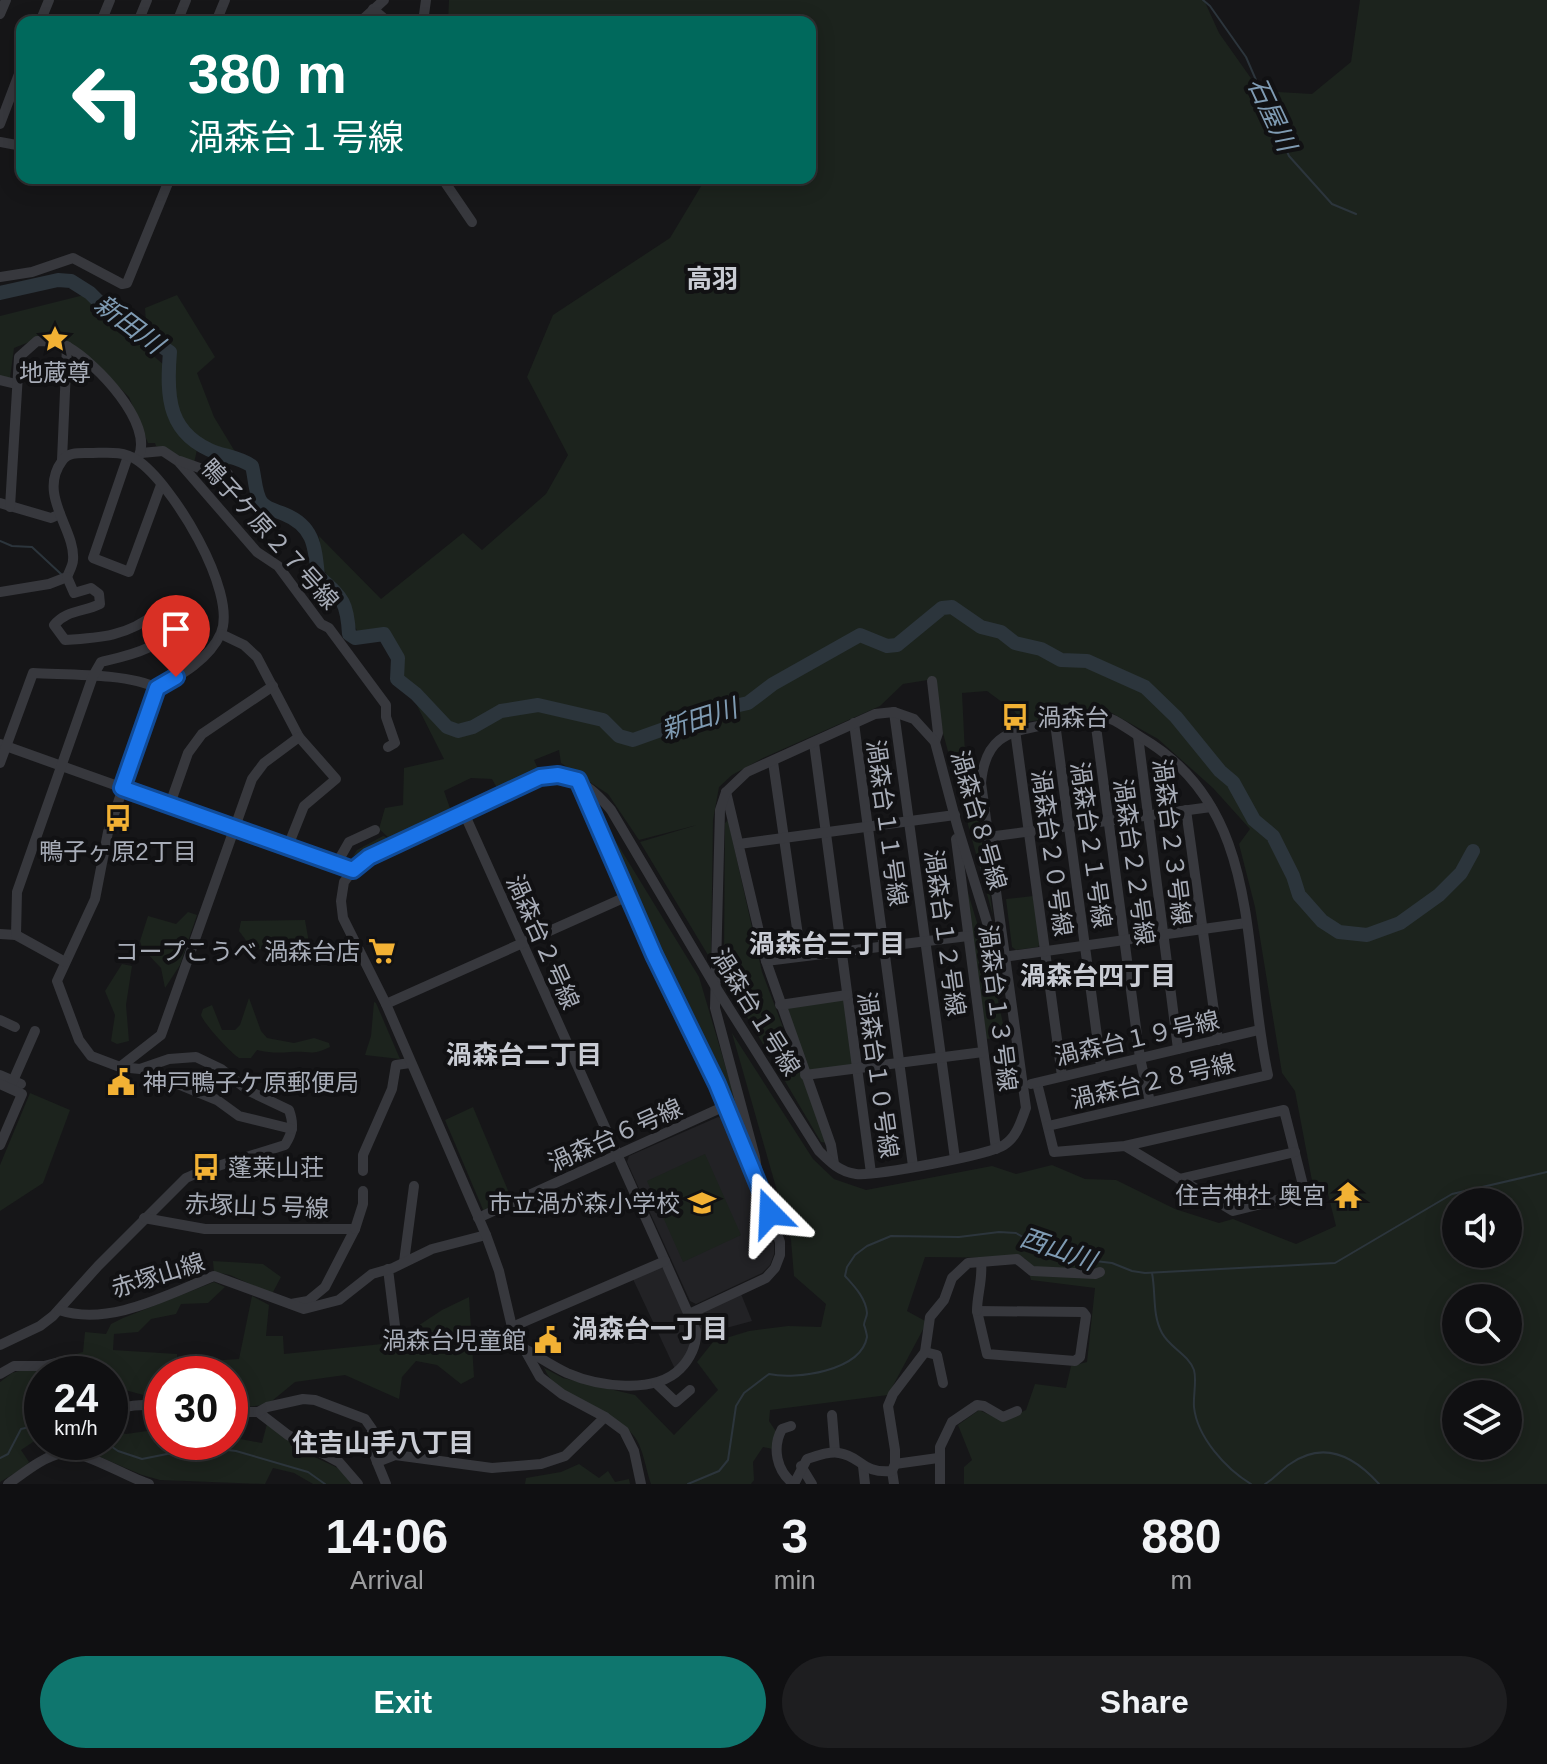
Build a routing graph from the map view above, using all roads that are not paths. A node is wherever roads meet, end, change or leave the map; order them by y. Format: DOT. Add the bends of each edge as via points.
graph roads {
  1 [pos="6,0"];
  2 [pos="384,0"];
  3 [pos="373,9"];
  4 [pos="0,14"];
  5 [pos="366,16"];
  6 [pos="381,16"];
  7 [pos="16,82"];
  8 [pos="0,124"];
  9 [pos="168,184"];
  10 [pos="446,184"];
  11 [pos="472,222"];
  12 [pos="0,277"];
  13 [pos="67,346"];
  14 [pos="0,380"];
  15 [pos="16,384"];
  16 [pos="135,456"];
  17 [pos="62,460"];
  18 [pos="178,461"];
  19 [pos="228,474"];
  20 [pos="161,485"];
  21 [pos="5,505"];
  22 [pos="60,514"];
  23 [pos="67,577"];
  24 [pos="0,592"];
  25 [pos="221,634"];
  26 [pos="93,676"];
  27 [pos="932,681"];
  28 [pos="273,686"];
  29 [pos="157,688"];
  30 [pos="894,712"];
  31 [pos="1095,719"];
  32 [pos="854,723"];
  33 [pos="1055,723"];
  34 [pos="1015,730"];
  35 [pos="1138,736"];
  36 [pos="299,737"];
  37 [pos="935,742"];
  38 [pos="814,743"];
  39 [pos="3,745"];
  40 [pos="388,747"];
  41 [pos="773,762"];
  42 [pos="0,763"];
  43 [pos="62,766"];
  44 [pos="578,780"];
  45 [pos="122,788"];
  46 [pos="726,792"];
  47 [pos="170,804"];
  48 [pos="1211,807"];
  49 [pos="1186,810"];
  50 [pos="464,813"];
  51 [pos="1148,816"];
  52 [pos="956,820"];
  53 [pos="910,821"];
  54 [pos="1107,822"];
  55 [pos="235,827"];
  56 [pos="869,827"];
  57 [pos="1068,827"];
  58 [pos="375,830"];
  59 [pos="1029,831"];
  60 [pos="826,833"];
  61 [pos="988,837"];
  62 [pos="784,838"];
  63 [pos="739,844"];
  64 [pos="288,846"];
  65 [pos="337,863"];
  66 [pos="353,870"];
  67 [pos="628,896"];
  68 [pos="1246,923"];
  69 [pos="1202,929"];
  70 [pos="0,934"];
  71 [pos="1164,934"];
  72 [pos="16,935"];
  73 [pos="968,936"];
  74 [pos="926,940"];
  75 [pos="1124,940"];
  76 [pos="521,943"];
  77 [pos="884,945"];
  78 [pos="1084,945"];
  79 [pos="1045,950"];
  80 [pos="842,951"];
  81 [pos="801,956"];
  82 [pos="1003,957"];
  83 [pos="766,961"];
  84 [pos="65,962"];
  85 [pos="715,986"];
  86 [pos="847,995"];
  87 [pos="386,1004"];
  88 [pos="780,1005"];
  89 [pos="0,1020"];
  90 [pos="15,1027"];
  91 [pos="1259,1030"];
  92 [pos="35,1031"];
  93 [pos="1218,1040"];
  94 [pos="1178,1049"];
  95 [pos="983,1052"];
  96 [pos="942,1058"];
  97 [pos="1140,1058"];
  98 [pos="410,1063"];
  99 [pos="900,1064"];
  100 [pos="1101,1066"];
  101 [pos="120,1067"];
  102 [pos="857,1069"];
  103 [pos="0,1075"];
  104 [pos="805,1075"];
  105 [pos="1062,1076"];
  106 [pos="1037,1083"];
  107 [pos="0,1084"];
  108 [pos="178,1084"];
  109 [pos="1024,1086"];
  110 [pos="1150,1102"];
  111 [pos="725,1106"];
  112 [pos="1048,1126"];
  113 [pos="292,1129"];
  114 [pos="0,1145"];
  115 [pos="1125,1146"];
  116 [pos="996,1149"];
  117 [pos="1295,1152"];
  118 [pos="617,1156"];
  119 [pos="955,1159"];
  120 [pos="835,1166"];
  121 [pos="913,1166"];
  122 [pos="363,1171"];
  123 [pos="871,1173"];
  124 [pos="1179,1179"];
  125 [pos="759,1183"];
  126 [pos="414,1186"];
  127 [pos="363,1191"];
  128 [pos="144,1218"];
  129 [pos="478,1218"];
  130 [pos="355,1229"];
  131 [pos="486,1235"];
  132 [pos="665,1261"];
  133 [pos="404,1262"];
  134 [pos="981,1262"];
  135 [pos="388,1269"];
  136 [pos="1100,1272"];
  137 [pos="285,1304"];
  138 [pos="59,1310"];
  139 [pos="977,1311"];
  140 [pos="689,1314"];
  141 [pos="512,1327"];
  142 [pos="396,1334"];
  143 [pos="0,1345"];
  144 [pos="522,1347"];
  145 [pos="925,1352"];
  146 [pos="24,1366"];
  147 [pos="0,1374"];
  148 [pos="656,1383"];
  149 [pos="943,1383"];
  150 [pos="688,1395"];
  151 [pos="1017,1411"];
  152 [pos="248,1412"];
  153 [pos="258,1412"];
  154 [pos="832,1415"];
  155 [pos="605,1417"];
  156 [pos="791,1426"];
  157 [pos="835,1452"];
  158 [pos="938,1458"];
  159 [pos="44,1460"];
  160 [pos="101,1460"];
  161 [pos="377,1462"];
  162 [pos="801,1466"];
  163 [pos="863,1466"];
  164 [pos="894,1468"];
  165 [pos="133,1481"];
  166 [pos="8,1484"];
  167 [pos="149,1484"];
  168 [pos="358,1484"];
  169 [pos="386,1484"];
  170 [pos="641,1484"];
  171 [pos="794,1484"];
  172 [pos="812,1484"];
  173 [pos="865,1484"];
  174 [pos="894,1484"];
  175 [pos="940,1484"];
  1 -- 4 [label="street"];
  2 -- 3 [label="street"];
  3 -- 5 [label="street"];
  3 -- 6 [label="street"];
  7 -- 8 [label="street"];
  9 -- 12 [label="street" via="127,283 73,258"];
  10 -- 11 [label="street"];
  13 -- 15 [label="street" via="37,341 19,357"];
  13 -- 16 [label="street" via="126,404 141,433"];
  13 -- 17 [label="street"];
  14 -- 15 [label="street"];
  15 -- 21 [label="street"];
  16 -- 17 [label="street, 鴨子ケ原２７号線" via="72,454"];
  16 -- 18 [label="street, 鴨子ケ原２７号線" via="163,451"];
  16 -- 20 [label="street"];
  16 -- 20 [label="street" via="93,558 129,572"];
  17 -- 22 [label="street" via="53,489"];
  18 -- 19 [label="street"];
  18 -- 40 [label="street, 鴨子ケ原２７号線" via="257,552 278,566 386,705 395,743"];
  20 -- 25 [label="street" via="190,522 224,601"];
  21 -- 22 [label="street" via="51,518"];
  22 -- 23 [label="street" via="73,560"];
  23 -- 24 [label="street"];
  23 -- 26 [label="street" via="74,593 91,588 99,594 100,604 58,620 54,625 65,640 116,635 156,613 170,619 165,636 151,647 101,662"];
  25 -- 28 [label="street" via="257,657"];
  25 -- 29 [label="street" via="189,669"];
  26 -- 29 [label="street"];
  26 -- 39 [label="street" via="33,673"];
  26 -- 43 [label="street"];
  27 -- 37 [label="street"];
  28 -- 36 [label="street"];
  28 -- 47 [label="street" via="202,734 188,753"];
  29 -- 45 [label="street"];
  30 -- 32 [label="street"];
  30 -- 37 [label="street, 渦森台８号線" via="914,719"];
  30 -- 53 [label="street, 渦森台１２号線"];
  31 -- 33 [label="street"];
  31 -- 35 [label="street" via="1110,719"];
  31 -- 54 [label="street, 渦森台２２号線"];
  32 -- 38 [label="street"];
  32 -- 56 [label="street, 渦森台１１号線"];
  33 -- 34 [label="street"];
  33 -- 57 [label="street, 渦森台２１号線"];
  34 -- 59 [label="street, 渦森台２０号線"];
  34 -- 61 [label="street" via="999,738 983,763"];
  35 -- 48 [label="street" via="1164,751 1203,790"];
  35 -- 51 [label="street, 渦森台２３号線"];
  36 -- 55 [label="street" via="252,779"];
  36 -- 64 [label="street" via="336,779 304,806"];
  37 -- 52 [label="street, 渦森台８号線"];
  38 -- 41 [label="street"];
  38 -- 60 [label="street, 渦森台１０号線"];
  39 -- 42 [label="street"];
  39 -- 43 [label="street"];
  41 -- 46 [label="street" via="747,772"];
  41 -- 62 [label="street"];
  43 -- 45 [label="street"];
  43 -- 72 [label="street" via="17,892"];
  44 -- 50 [label="street" via="540,777"];
  44 -- 67 [label="street"];
  44 -- 85 [label="street, 渦森台１号線" via="611,810"];
  45 -- 47 [label="street"];
  45 -- 84 [label="street" via="95,899"];
  46 -- 63 [label="street"];
  46 -- 85 [label="street" via="720,810"];
  47 -- 55 [label="street"];
  48 -- 49 [label="street"];
  48 -- 68 [label="street" via="1236,862"];
  49 -- 51 [label="street"];
  49 -- 69 [label="street"];
  50 -- 66 [label="street" via="369,857"];
  50 -- 76 [label="street, 渦森台２号線"];
  51 -- 54 [label="street"];
  51 -- 71 [label="street, 渦森台２３号線"];
  52 -- 53 [label="street"];
  52 -- 73 [label="street, 渦森台１３号線"];
  52 -- 82 [label="street, 渦森台８号線" via="994,945"];
  53 -- 56 [label="street"];
  53 -- 74 [label="street, 渦森台１２号線"];
  54 -- 57 [label="street"];
  54 -- 75 [label="street, 渦森台２２号線"];
  55 -- 64 [label="street"];
  55 -- 101 [label="street" via="161,1035"];
  56 -- 60 [label="street"];
  56 -- 77 [label="street, 渦森台１１号線"];
  57 -- 59 [label="street"];
  57 -- 78 [label="street, 渦森台２１号線"];
  58 -- 65 [label="street" via="349,842"];
  59 -- 61 [label="street"];
  59 -- 79 [label="street, 渦森台２０号線"];
  60 -- 62 [label="street"];
  60 -- 80 [label="street, 渦森台１０号線"];
  61 -- 82 [label="street"];
  62 -- 63 [label="street"];
  62 -- 81 [label="street"];
  63 -- 83 [label="street"];
  64 -- 65 [label="street"];
  65 -- 66 [label="street"];
  66 -- 87 [label="street" via="344,882 343,918"];
  67 -- 76 [label="street"];
  67 -- 111 [label="street"];
  68 -- 69 [label="street"];
  68 -- 91 [label="street"];
  69 -- 71 [label="street"];
  69 -- 93 [label="street"];
  70 -- 72 [label="street"];
  71 -- 75 [label="street"];
  71 -- 94 [label="street, 渦森台２３号線"];
  72 -- 84 [label="street"];
  73 -- 74 [label="street"];
  73 -- 95 [label="street, 渦森台１３号線"];
  74 -- 77 [label="street"];
  74 -- 96 [label="street, 渦森台１２号線"];
  75 -- 78 [label="street"];
  75 -- 97 [label="street, 渦森台２２号線"];
  76 -- 87 [label="street"];
  76 -- 118 [label="street, 渦森台２号線"];
  77 -- 80 [label="street"];
  77 -- 99 [label="street, 渦森台１１号線"];
  78 -- 79 [label="street"];
  78 -- 100 [label="street, 渦森台２１号線"];
  79 -- 82 [label="street"];
  79 -- 105 [label="street, 渦森台２０号線"];
  80 -- 81 [label="street"];
  80 -- 86 [label="street, 渦森台１０号線"];
  81 -- 83 [label="street"];
  82 -- 109 [label="street"];
  83 -- 88 [label="street"];
  84 -- 101 [label="street" via="57,981 79,1040 91,1056"];
  85 -- 120 [label="street, 渦森台１号線" via="819,1151"];
  85 -- 125 [label="street" via="715,1008"];
  86 -- 88 [label="street"];
  86 -- 102 [label="street, 渦森台１０号線"];
  87 -- 98 [label="street"];
  88 -- 104 [label="street"];
  89 -- 90 [label="street"];
  91 -- 93 [label="street, 渦森台１９号線"];
  91 -- 110 [label="street, 渦森台２８号線" via="1268,1075"];
  92 -- 103 [label="street" via="17,1083"];
  93 -- 94 [label="street, 渦森台１９号線"];
  94 -- 97 [label="street, 渦森台１９号線"];
  95 -- 96 [label="street"];
  95 -- 116 [label="street, 渦森台１３号線"];
  96 -- 99 [label="street"];
  96 -- 119 [label="street, 渦森台１２号線"];
  97 -- 100 [label="street, 渦森台１９号線"];
  97 -- 110 [label="street, 渦森台２２号線"];
  98 -- 122 [label="street" via="396,1065 392,1089 363,1155"];
  98 -- 129 [label="street"];
  99 -- 102 [label="street"];
  99 -- 121 [label="street, 渦森台１１号線"];
  100 -- 105 [label="street, 渦森台１９号線"];
  101 -- 113 [label="street" via="140,1069 196,1057 210,1061 249,1091 289,1110"];
  102 -- 104 [label="street"];
  102 -- 123 [label="street, 渦森台１０号線"];
  104 -- 120 [label="street"];
  105 -- 106 [label="street, 渦森台１９号線"];
  106 -- 109 [label="street, 渦森台１９号線"];
  106 -- 112 [label="street"];
  107 -- 114 [label="street" via="22,1094"];
  108 -- 113 [label="street" via="239,1116"];
  109 -- 116 [label="street" via="1021,1122"];
  110 -- 112 [label="street, 渦森台２８号線"];
  111 -- 118 [label="street, 渦森台６号線"];
  111 -- 125 [label="street"];
  112 -- 115 [label="street" via="1054,1152"];
  113 -- 128 [label="street" via="282,1147 186,1178"];
  115 -- 117 [label="street" via="1284,1110"];
  115 -- 124 [label="street"];
  116 -- 119 [label="street"];
  117 -- 124 [label="street"];
  117 -- 124 [label="street" via="1305,1193 1233,1211"];
  118 -- 129 [label="street, 渦森台６号線"];
  118 -- 132 [label="street, 渦森台２号線"];
  119 -- 121 [label="street"];
  120 -- 123 [label="street"];
  121 -- 123 [label="street"];
  125 -- 140 [label="street" via="780,1242 775,1268 766,1278"];
  126 -- 133 [label="street"];
  127 -- 130 [label="street"];
  128 -- 130 [label="street, 赤塚山５号線" via="205,1229"];
  128 -- 138 [label="street"];
  129 -- 131 [label="street"];
  130 -- 137 [label="street, 赤塚山５号線" via="325,1287 308,1301"];
  131 -- 133 [label="street, 赤塚山線"];
  131 -- 141 [label="street"];
  132 -- 140 [label="street, 渦森台２号線"];
  132 -- 141 [label="street"];
  133 -- 135 [label="street, 赤塚山線"];
  134 -- 136 [label="street" via="1017,1259 1032,1271"];
  134 -- 139 [label="street"];
  134 -- 145 [label="street" via="968,1263 952,1278 930,1317"];
  135 -- 137 [label="street, 赤塚山線" via="372,1274 339,1300 304,1309"];
  135 -- 142 [label="street"];
  137 -- 138 [label="street, 赤塚山線" via="214,1276 124,1310"];
  138 -- 143 [label="street" via="40,1326"];
  139 -- 139 [label="street" via="1083,1312 1080,1357 1075,1361 987,1354"];
  140 -- 148 [label="street, 渦森台２号線" via="696,1331 692,1353 672,1377"];
  141 -- 144 [label="street"];
  144 -- 148 [label="street" via="588,1380"];
  144 -- 155 [label="street" via="540,1377"];
  145 -- 149 [label="street" via="937,1355"];
  145 -- 164 [label="street" via="888,1406"];
  146 -- 147 [label="street"];
  148 -- 150 [label="street" via="676,1402"];
  151 -- 158 [label="street" via="1003,1417 977,1405 964,1412 943,1437"];
  152 -- 153 [label="street"];
  153 -- 161 [label="street" via="303,1399 365,1419 372,1429"];
  153 -- 168 [label="street" via="339,1462"];
  154 -- 157 [label="street"];
  155 -- 161 [label="street" via="565,1456 541,1464 492,1468 395,1455"];
  155 -- 170 [label="street" via="624,1431"];
  156 -- 171 [label="street" via="782,1429 775,1447"];
  157 -- 162 [label="street" via="807,1459"];
  157 -- 163 [label="street"];
  158 -- 164 [label="street"];
  158 -- 175 [label="street"];
  159 -- 166 [label="street"];
  160 -- 165 [label="street"];
  161 -- 169 [label="street"];
  162 -- 171 [label="street"];
  162 -- 172 [label="street"];
  163 -- 164 [label="street" via="879,1472"];
  163 -- 173 [label="street"];
  164 -- 174 [label="street"];
  165 -- 167 [label="street"];
}
